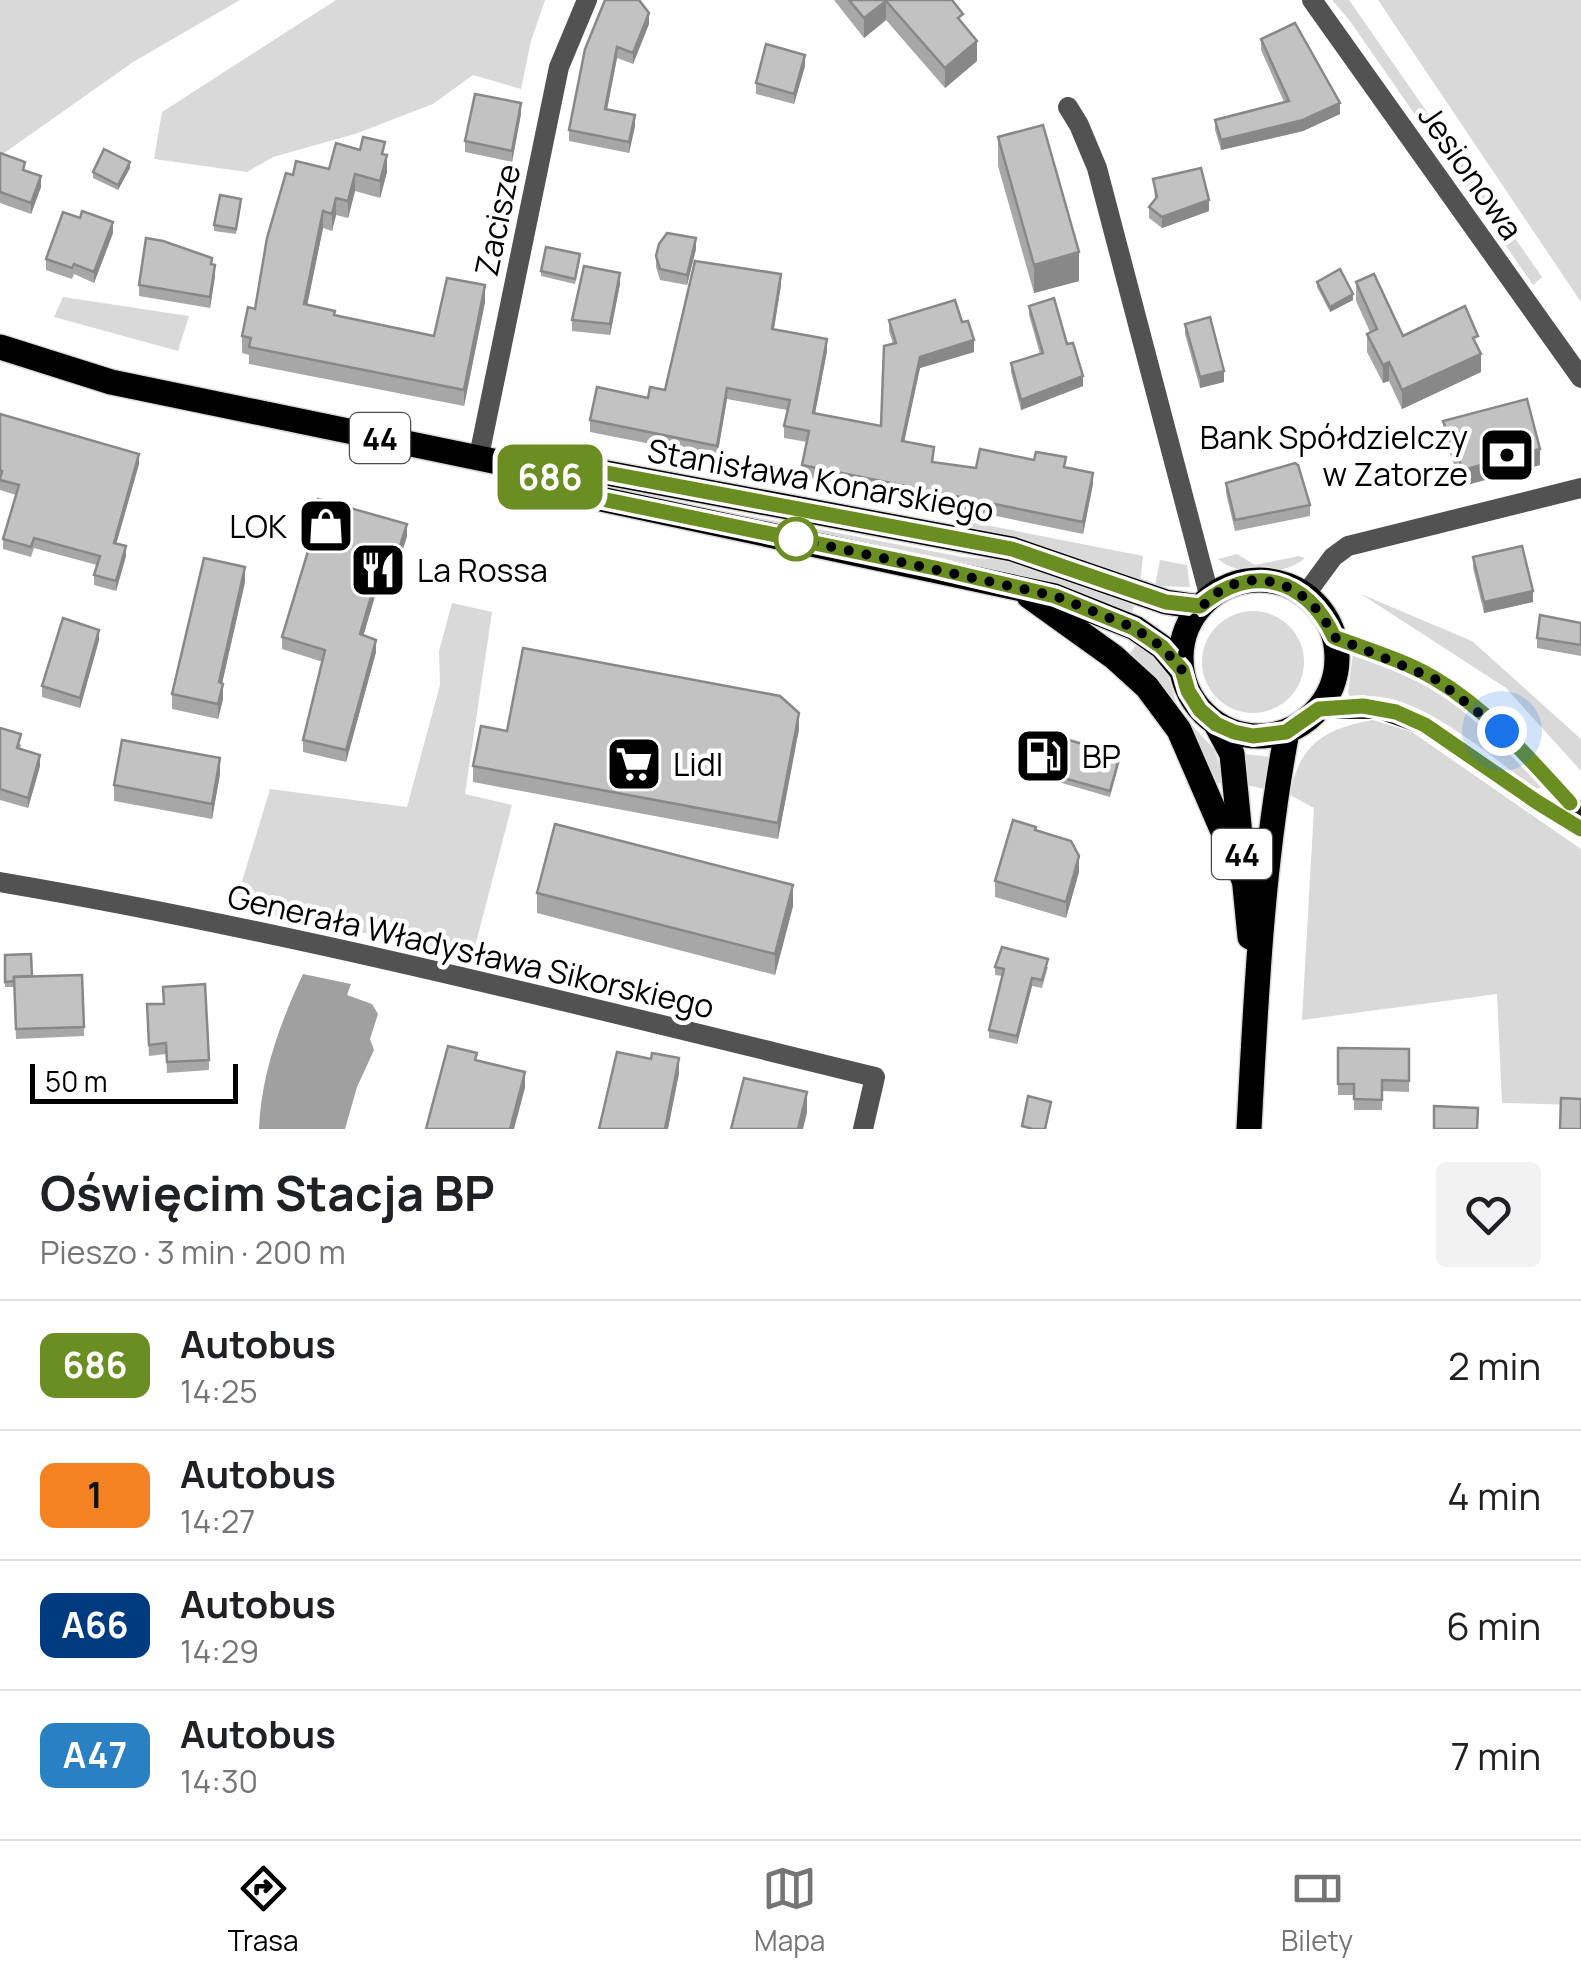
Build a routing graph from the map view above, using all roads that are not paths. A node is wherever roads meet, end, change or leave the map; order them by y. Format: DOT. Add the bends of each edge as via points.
graph roads {
  1 [pos="586,0"];
  2 [pos="1312,0"];
  3 [pos="1068,107"];
  4 [pos="0,347"];
  5 [pos="1581,378"];
  6 [pos="479,456"];
  7 [pos="542,471"];
  8 [pos="1581,488"];
  9 [pos="1012,585"];
  10 [pos="1304,594"];
  11 [pos="1208,600"];
  12 [pos="1334,637"];
  13 [pos="1182,670"];
  14 [pos="1319,709"];
  15 [pos="1216,724"];
  16 [pos="1286,732"];
  17 [pos="1581,815"];
  18 [pos="1581,829"];
  19 [pos="1244,880"];
  20 [pos="0,882"];
  21 [pos="1256,986"];
  22 [pos="863,1129"];
  23 [pos="1249,1129"];
  1 -- 6 [label="street, Zacisze" via="559,66"];
  2 -- 5 [label="street, Jesionowa"];
  3 -- 11 [label="street" via="1097,168"];
  4 -- 6 [label="main road, Stanisława Konarskiego / 44" via="112,382"];
  6 -- 7 [label="main road, Stanisława Konarskiego / 44"];
  7 -- 9 [label="main road, Stanisława Konarskiego / 44" via="573,493"];
  7 -- 11 [label="main road, Stanisława Konarskiego / 44" via="591,470 1012,549 1166,602"];
  8 -- 10 [label="street" via="1348,546"];
  9 -- 13 [label="main road, Stanisława Konarskiego / 44" via="1134,628"];
  9 -- 19 [label="main road" via="1148,687 1180,730"];
  10 -- 11 [label="main road, 44" via="1256,580"];
  10 -- 12 [label="main road"];
  11 -- 13 [label="main road" via="1188,626"];
  12 -- 14 [label="main road" via="1338,660"];
  12 -- 17 [label="street" via="1414,668 1464,699"];
  13 -- 15 [label="main road, 44" via="1188,691"];
  14 -- 16 [label="main road"];
  14 -- 18 [label="street" via="1380,709 1425,725"];
  15 -- 16 [label="main road" via="1253,736"];
  15 -- 19 [label="main road, 44" via="1232,754"];
  16 -- 21 [label="main road, 44"];
  19 -- 21 [label="main road, 44"];
  20 -- 22 [label="street, Generała Władysława Sikorskiego" via="160,909 874,1077"];
  21 -- 23 [label="main road, 44"];
}
